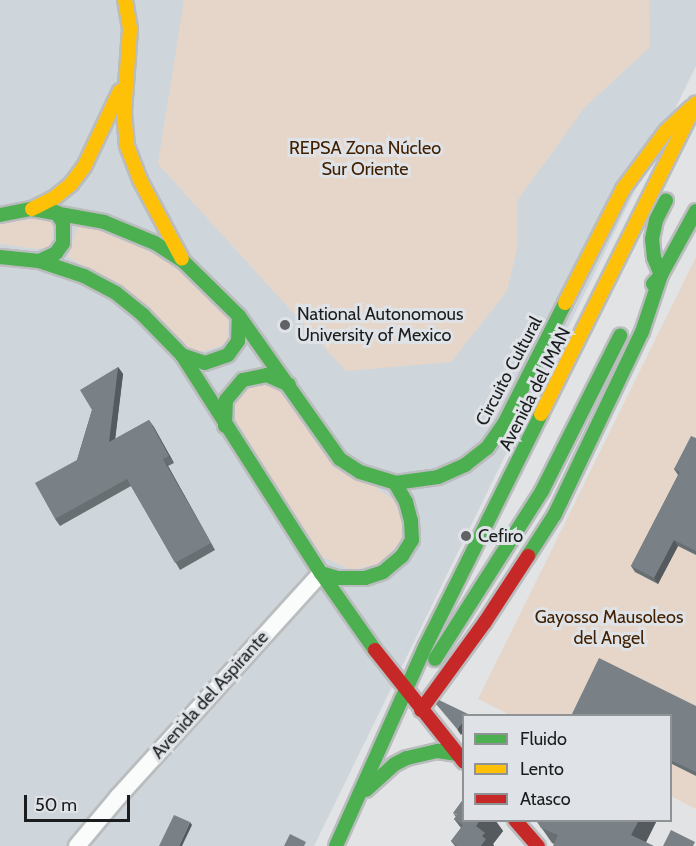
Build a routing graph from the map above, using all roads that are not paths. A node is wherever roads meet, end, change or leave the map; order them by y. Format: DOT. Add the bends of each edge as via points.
graph roads {
  1 [pos="125,0"];
  2 [pos="125,75"];
  3 [pos="696,103"];
  4 [pos="671,189"];
  5 [pos="32,209"];
  6 [pos="696,211"];
  7 [pos="56,212"];
  8 [pos="0,215"];
  9 [pos="0,257"];
  10 [pos="39,261"];
  11 [pos="183,261"];
  12 [pos="661,275"];
  13 [pos="637,302"];
  14 [pos="239,316"];
  15 [pos="627,323"];
  16 [pos="182,355"];
  17 [pos="289,385"];
  18 [pos="225,426"];
  19 [pos="395,483"];
  20 [pos="321,573"];
  21 [pos="405,689"];
  22 [pos="421,710"];
  23 [pos="460,758"];
  24 [pos="359,798"];
  25 [pos="516,822"];
  26 [pos="530,843"];
  27 [pos="77,846"];
  28 [pos="336,846"];
  1 -- 2 [label="street" via="130,29"];
  2 -- 5 [label="street" via="112,112 84,167 54,198"];
  2 -- 11 [label="street" via="127,146 140,180"];
  3 -- 19 [label="street, Circuito Cultural" via="666,131 623,189 517,402 487,448 465,465 438,477"];
  3 -- 21 [label="street, Avenida del IMAN"];
  4 -- 12 [label="street" via="656,220 652,239"];
  5 -- 7 [label="street, Circuito Cultural"];
  5 -- 8 [label="street, Circuito Cultural"];
  6 -- 12 [label="street"];
  7 -- 10 [label="street" via="63,223 63,243 56,253"];
  7 -- 11 [label="street, Circuito Cultural" via="104,222 155,243"];
  9 -- 10 [label="street"];
  10 -- 16 [label="street" via="84,276 116,293"];
  11 -- 14 [label="street, Circuito Cultural"];
  12 -- 13 [label="street"];
  12 -- 22 [label="street" via="642,332 555,514 485,622"];
  14 -- 16 [label="street" via="238,341 221,359 205,363"];
  14 -- 17 [label="street, Circuito Cultural"];
  15 -- 21 [label="street, Avenida del IMAN" via="542,490 438,657"];
  16 -- 18 [label="street"];
  17 -- 18 [label="street" via="267,375 243,380 226,400"];
  17 -- 19 [label="street, Circuito Cultural" via="340,459 360,472"];
  18 -- 20 [label="street"];
  19 -- 20 [label="street" via="411,521 412,540 402,556 383,572 365,578 337,578"];
  20 -- 21 [label="street"];
  20 -- 27 [label="street, Avenida del Aspirante"];
  21 -- 22 [label="street"];
  21 -- 24 [label="street, Avenida del IMAN"];
  22 -- 23 [label="street"];
  23 -- 24 [label="street" via="438,751 407,758 395,764"];
  24 -- 28 [label="street, Avenida del IMAN"];
  25 -- 26 [label="street"];
}
